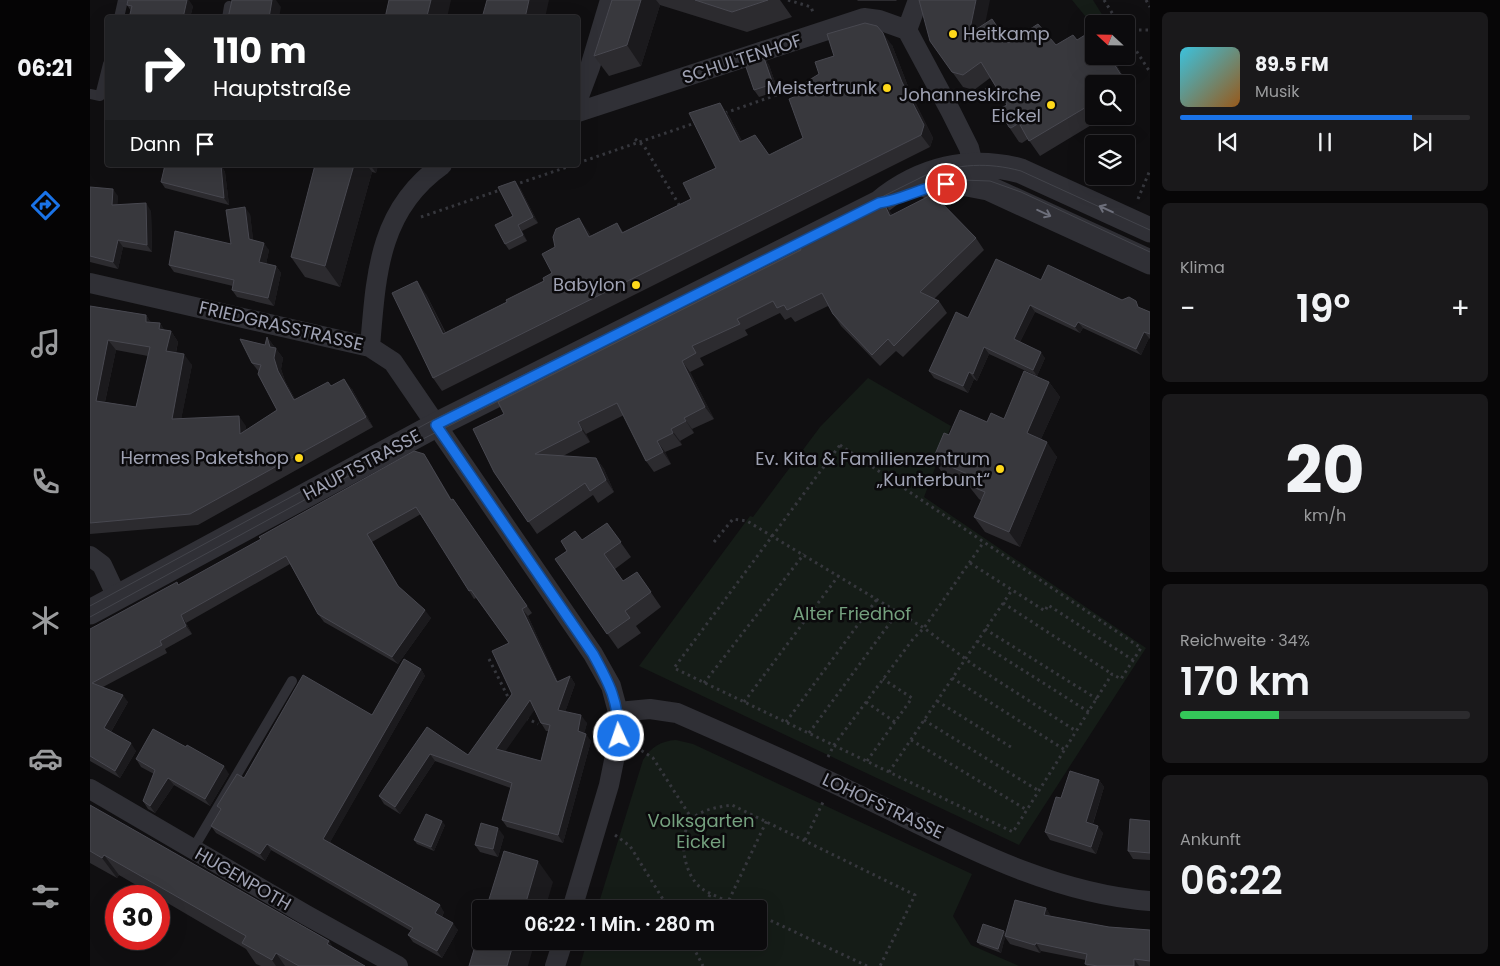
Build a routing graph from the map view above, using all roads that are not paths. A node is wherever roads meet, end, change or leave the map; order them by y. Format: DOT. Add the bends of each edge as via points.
graph roads {
  1 [pos="123,0"];
  2 [pos="610,0"];
  3 [pos="918,0"];
  4 [pos="229,6"];
  5 [pos="120,15"];
  6 [pos="228,15"];
  7 [pos="907,30"];
  8 [pos="105,76"];
  9 [pos="90,94"];
  10 [pos="580,94"];
  11 [pos="580,111"];
  12 [pos="440,167"];
  13 [pos="974,175"];
  14 [pos="1150,230"];
  15 [pos="1150,262"];
  16 [pos="90,283"];
  17 [pos="370,346"];
  18 [pos="436,425"];
  19 [pos="90,556"];
  20 [pos="117,597"];
  21 [pos="90,612"];
  22 [pos="292,680"];
  23 [pos="618,712"];
  24 [pos="90,788"];
  25 [pos="192,849"];
  26 [pos="575,900"];
  27 [pos="1150,901"];
  28 [pos="560,950"];
  29 [pos="398,966"];
  30 [pos="555,966"];
  1 -- 5 [label="lane"];
  2 -- 10 [label="street"];
  3 -- 7 [label="street"];
  4 -- 6 [label="lane"];
  7 -- 11 [label="street, SCHULTENHOF" via="864,18"];
  7 -- 13 [label="street" via="969,148"];
  8 -- 9 [label="lane" via="100,96"];
  12 -- 17 [label="street" via="412,192 394,219 380,257"];
  14 -- 13 [label="street, one-way" via="1021,171 1002,166"];
  13 -- 15 [label="street, one-way" via="1000,193"];
  13 -- 18 [label="street, HAUPTSTRASSE" via="930,186 900,200 879,203"];
  16 -- 17 [label="street, FRIEDGRASSTRASSE"];
  17 -- 18 [label="street, FRIEDGRASSTRASSE" via="393,362"];
  18 -- 20 [label="street, HAUPTSTRASSE"];
  18 -- 23 [label="street, FRIEDGRASSTRASSE" via="593,654 611,686"];
  19 -- 20 [label="street" via="102,565"];
  20 -- 21 [label="street, HAUPTSTRASSE"];
  22 -- 25 [label="lane"];
  23 -- 26 [label="street, FRIEDGRASSTRASSE" via="619,736 609,785"];
  23 -- 27 [label="street, LOHOFSTRASSE" via="650,709 678,713 1006,865 1070,886"];
  24 -- 25 [label="street, HUGENPOTH"];
  25 -- 29 [label="street, HUGENPOTH"];
  28 -- 30 [label="street"];
}
